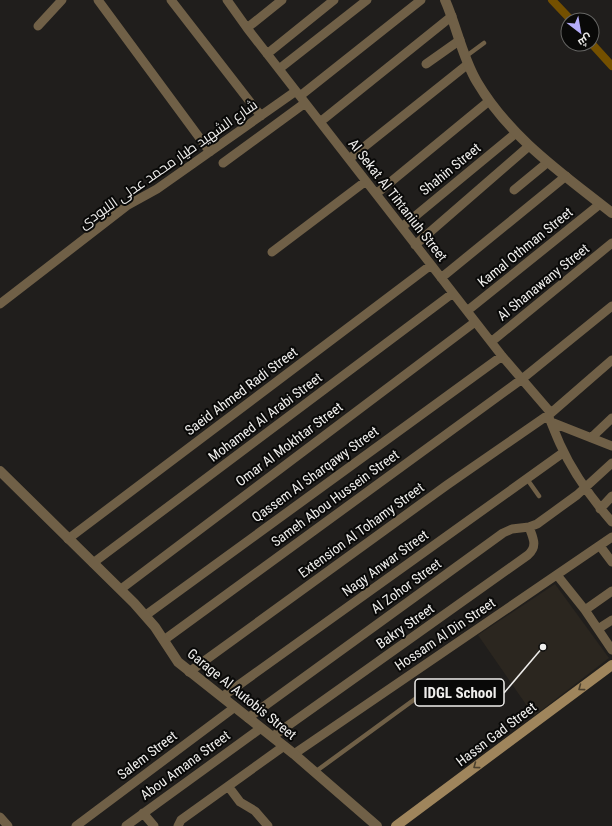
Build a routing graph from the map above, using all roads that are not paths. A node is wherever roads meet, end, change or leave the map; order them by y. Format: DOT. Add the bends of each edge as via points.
graph roads {
  1 [pos="62,0"];
  2 [pos="98,0"];
  3 [pos="171,0"];
  4 [pos="228,0"];
  5 [pos="282,0"];
  6 [pos="334,0"];
  7 [pos="367,0"];
  8 [pos="421,0"];
  9 [pos="445,0"];
  10 [pos="452,16"];
  11 [pos="38,26"];
  12 [pos="247,28"];
  13 [pos="460,40"];
  14 [pos="484,43"];
  15 [pos="267,54"];
  16 [pos="467,61"];
  17 [pos="426,64"];
  18 [pos="279,69"];
  19 [pos="300,97"];
  20 [pos="489,101"];
  21 [pos="260,116"];
  22 [pos="320,122"];
  23 [pos="516,134"];
  24 [pos="530,146"];
  25 [pos="210,152"];
  26 [pos="349,159"];
  27 [pos="548,162"];
  28 [pos="223,163"];
  29 [pos="566,176"];
  30 [pos="366,181"];
  31 [pos="514,190"];
  32 [pos="376,194"];
  33 [pos="600,204"];
  34 [pos="612,214"];
  35 [pos="402,227"];
  36 [pos="612,243"];
  37 [pos="415,245"];
  38 [pos="272,252"];
  39 [pos="431,265"];
  40 [pos="442,278"];
  41 [pos="453,293"];
  42 [pos="0,304"];
  43 [pos="612,306"];
  44 [pos="467,311"];
  45 [pos="475,322"];
  46 [pos="491,342"];
  47 [pos="502,356"];
  48 [pos="612,360"];
  49 [pos="522,379"];
  50 [pos="550,417"];
  51 [pos="612,418"];
  52 [pos="590,438"];
  53 [pos="612,446"];
  54 [pos="564,452"];
  55 [pos="612,463"];
  56 [pos="0,471"];
  57 [pos="527,479"];
  58 [pos="585,487"];
  59 [pos="539,496"];
  60 [pos="612,496"];
  61 [pos="600,508"];
  62 [pos="612,522"];
  63 [pos="529,527"];
  64 [pos="612,537"];
  65 [pos="68,539"];
  66 [pos="600,546"];
  67 [pos="612,562"];
  68 [pos="93,563"];
  69 [pos="557,575"];
  70 [pos="121,589"];
  71 [pos="612,591"];
  72 [pos="585,610"];
  73 [pos="146,615"];
  74 [pos="612,620"];
  75 [pos="598,629"];
  76 [pos="164,640"];
  77 [pos="612,650"];
  78 [pos="612,665"];
  79 [pos="189,672"];
  80 [pos="222,697"];
  81 [pos="415,699"];
  82 [pos="235,707"];
  83 [pos="248,718"];
  84 [pos="261,728"];
  85 [pos="272,737"];
  86 [pos="284,746"];
  87 [pos="294,754"];
  88 [pos="315,772"];
  89 [pos="228,786"];
  90 [pos="143,813"];
  91 [pos="0,817"];
  92 [pos="183,824"];
  93 [pos="8,826"];
  94 [pos="76,826"];
  95 [pos="126,826"];
  96 [pos="154,826"];
  97 [pos="268,826"];
  98 [pos="377,826"];
  99 [pos="396,826"];
  1 -- 11 [label="street"];
  2 -- 25 [label="street"];
  3 -- 21 [label="street"];
  4 -- 12 [label="street, Al Sekat Al Tihtaniuh Street"];
  5 -- 12 [label="street"];
  6 -- 15 [label="street"];
  7 -- 18 [label="street"];
  8 -- 19 [label="street"];
  9 -- 10 [label="street"];
  10 -- 13 [label="street"];
  10 -- 22 [label="street"];
  12 -- 15 [label="street, Al Sekat Al Tihtaniuh Street"];
  13 -- 16 [label="street"];
  13 -- 17 [label="street"];
  14 -- 16 [label="lane"];
  15 -- 18 [label="street, Al Sekat Al Tihtaniuh Street"];
  16 -- 20 [label="street"];
  16 -- 26 [label="street"];
  18 -- 19 [label="street, Al Sekat Al Tihtaniuh Street"];
  19 -- 21 [label="street, شارع الشهيد طيار محمد عدلى اللبودى"];
  19 -- 22 [label="street, Al Sekat Al Tihtaniuh Street"];
  19 -- 28 [label="street"];
  20 -- 23 [label="street"];
  20 -- 32 [label="street"];
  21 -- 25 [label="street, شارع الشهيد طيار محمد عدلى اللبودى"];
  22 -- 26 [label="street, Al Sekat Al Tihtaniuh Street"];
  23 -- 24 [label="street"];
  23 -- 35 [label="street, Shahin Street"];
  24 -- 27 [label="street"];
  24 -- 37 [label="street"];
  25 -- 42 [label="street, شارع الشهيد طيار محمد عدلى اللبودى" via="153,192 128,205"];
  26 -- 30 [label="street, Al Sekat Al Tihtaniuh Street"];
  27 -- 29 [label="street"];
  27 -- 31 [label="street"];
  29 -- 33 [label="street"];
  29 -- 40 [label="street"];
  30 -- 32 [label="street, Al Sekat Al Tihtaniuh Street"];
  30 -- 38 [label="street"];
  32 -- 35 [label="street, Al Sekat Al Tihtaniuh Street"];
  33 -- 34 [label="street"];
  33 -- 44 [label="street, Kamal Othman Street"];
  35 -- 37 [label="street, Al Sekat Al Tihtaniuh Street"];
  36 -- 46 [label="street, Al Shanawany Street"];
  37 -- 39 [label="street, Al Sekat Al Tihtaniuh Street"];
  39 -- 40 [label="street, Al Sekat Al Tihtaniuh Street"];
  39 -- 65 [label="street, Saeid Ahmed Radi Street"];
  40 -- 41 [label="street, Al Sekat Al Tihtaniuh Street"];
  41 -- 44 [label="street, Al Sekat Al Tihtaniuh Street"];
  41 -- 68 [label="street, Mohamed Al Arabi Street"];
  43 -- 49 [label="street, Sameh Abou Hussein Street"];
  44 -- 45 [label="street, Al Sekat Al Tihtaniuh Street"];
  45 -- 46 [label="street, Al Sekat Al Tihtaniuh Street"];
  45 -- 70 [label="street, Omar Al Mokhtar Street"];
  46 -- 47 [label="street, Al Sekat Al Tihtaniuh Street"];
  47 -- 49 [label="street, Al Sekat Al Tihtaniuh Street"];
  47 -- 73 [label="street, Qassem Al Sharqawy Street"];
  48 -- 50 [label="street, Extension Al Tohamy Street"];
  49 -- 50 [label="street, Al Sekat Al Tihtaniuh Street"];
  49 -- 76 [label="street, Sameh Abou Hussein Street"];
  50 -- 52 [label="street"];
  50 -- 54 [label="street"];
  50 -- 79 [label="street, Extension Al Tohamy Street" via="447,485"];
  51 -- 52 [label="street"];
  52 -- 53 [label="street"];
  54 -- 57 [label="street, Nagy Anwar Street"];
  54 -- 58 [label="street"];
  55 -- 58 [label="street, Al Zohor Street"];
  56 -- 65 [label="street, Garage Al Autobis Street"];
  57 -- 59 [label="lane"];
  57 -- 80 [label="street, Nagy Anwar Street"];
  58 -- 61 [label="street"];
  58 -- 63 [label="street, Al Zohor Street" via="537,524"];
  60 -- 61 [label="street"];
  61 -- 62 [label="street"];
  63 -- 83 [label="street, Al Zohor Street" via="503,533"];
  63 -- 85 [label="street, Bakry Street" via="534,544 532,552"];
  64 -- 66 [label="street, Hossam Al Din Street"];
  65 -- 68 [label="street, Garage Al Autobis Street"];
  66 -- 67 [label="street"];
  66 -- 69 [label="street, Hossam Al Din Street"];
  68 -- 70 [label="street, Garage Al Autobis Street"];
  69 -- 72 [label="street"];
  69 -- 87 [label="street, Hossam Al Din Street"];
  70 -- 73 [label="street, Garage Al Autobis Street"];
  71 -- 72 [label="street"];
  72 -- 75 [label="street"];
  73 -- 76 [label="street, Garage Al Autobis Street"];
  74 -- 75 [label="street"];
  75 -- 77 [label="street"];
  76 -- 79 [label="street, Garage Al Autobis Street" via="178,662"];
  78 -- 99 [label="main road, Hassn Gad Street, one-way"];
  79 -- 80 [label="street, Garage Al Autobis Street"];
  80 -- 82 [label="street, Garage Al Autobis Street"];
  81 -- 88 [label="lane"];
  82 -- 83 [label="street, Garage Al Autobis Street"];
  82 -- 94 [label="street, Salem Street"];
  83 -- 84 [label="street, Garage Al Autobis Street"];
  84 -- 85 [label="street, Garage Al Autobis Street"];
  84 -- 90 [label="street, Abou Amana Street"];
  85 -- 86 [label="street, Garage Al Autobis Street"];
  86 -- 87 [label="street, Garage Al Autobis Street"];
  86 -- 89 [label="street"];
  87 -- 88 [label="street, Garage Al Autobis Street"];
  88 -- 98 [label="street, Garage Al Autobis Street"];
  89 -- 92 [label="street"];
  89 -- 97 [label="street" via="240,802 255,811"];
  90 -- 95 [label="street, Abou Amana Street"];
  90 -- 96 [label="street"];
  91 -- 93 [label="street"];
}
